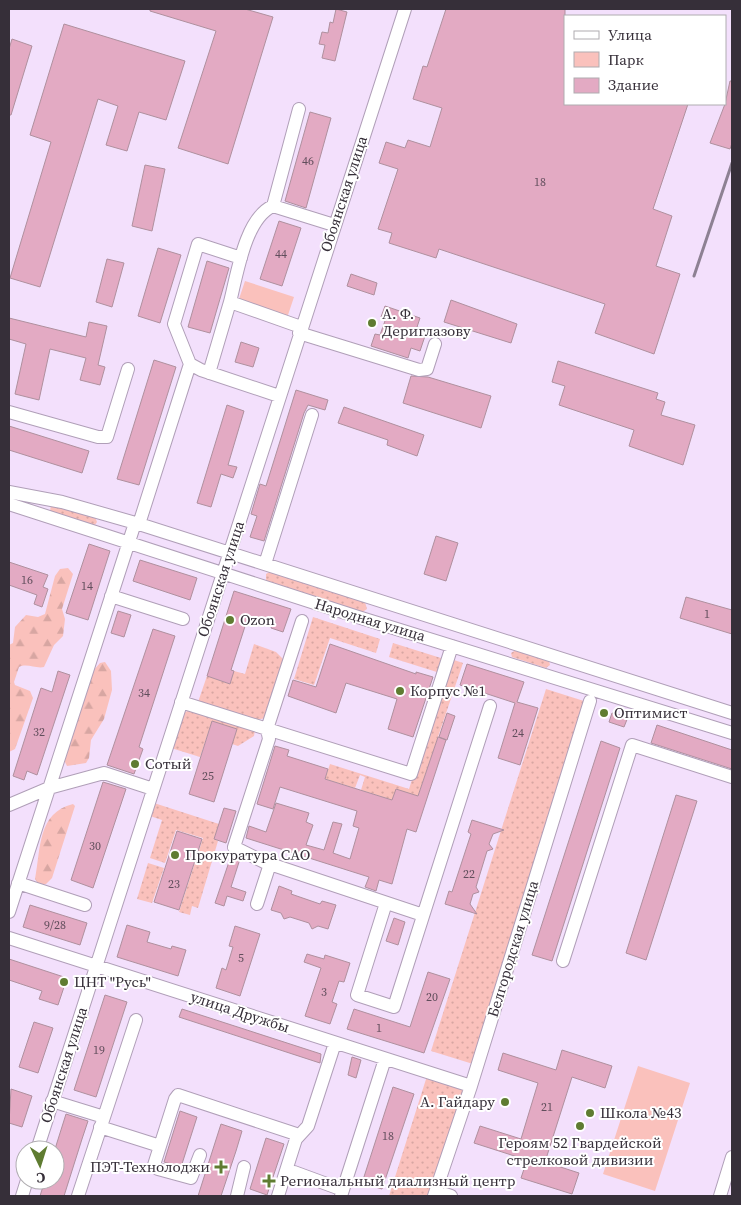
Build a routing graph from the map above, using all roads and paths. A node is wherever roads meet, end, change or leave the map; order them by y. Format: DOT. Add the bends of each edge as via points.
graph roads {
  1 [pos="405,9"];
  2 [pos="299,109"];
  3 [pos="273,206"];
  4 [pos="334,225"];
  5 [pos="241,258"];
  6 [pos="230,302"];
  7 [pos="300,330"];
  8 [pos="435,344"];
  9 [pos="190,364"];
  10 [pos="128,370"];
  11 [pos="209,373"];
  12 [pos="279,396"];
  13 [pos="9,412"];
  14 [pos="312,415"];
  15 [pos="9,492"];
  16 [pos="9,504"];
  17 [pos="137,523"];
  18 [pos="128,543"];
  19 [pos="229,553"];
  20 [pos="265,564"];
  21 [pos="223,574"];
  22 [pos="111,596"];
  23 [pos="183,619"];
  24 [pos="302,621"];
  25 [pos="452,646"];
  26 [pos="590,701"];
  27 [pos="181,702"];
  28 [pos="490,706"];
  29 [pos="732,713"];
  30 [pos="267,729"];
  31 [pos="732,733"];
  32 [pos="732,777"];
  33 [pos="49,788"];
  34 [pos="153,789"];
  35 [pos="12,802"];
  36 [pos="270,864"];
  37 [pos="18,883"];
  38 [pos="386,903"];
  39 [pos="257,904"];
  40 [pos="84,905"];
  41 [pos="9,912"];
  42 [pos="423,915"];
  43 [pos="9,938"];
  44 [pos="563,961"];
  45 [pos="96,966"];
  46 [pos="136,1020"];
  47 [pos="335,1043"];
  48 [pos="385,1059"];
  49 [pos="471,1086"];
  50 [pos="52,1101"];
  51 [pos="102,1122"];
  52 [pos="297,1138"];
  53 [pos="40,1140"];
  54 [pos="160,1146"];
  55 [pos="200,1155"];
  56 [pos="732,1157"];
  57 [pos="244,1167"];
  58 [pos="286,1174"];
  59 [pos="342,1193"];
  60 [pos="78,1196"];
  61 [pos="237,1196"];
  62 [pos="278,1196"];
  63 [pos="444,1196"];
  64 [pos="720,1196"];
  1 -- 4 [label="street, Обоянская улица"];
  2 -- 3 [label="street"];
  3 -- 4 [label="street"];
  3 -- 5 [label="street" via="263,210"];
  4 -- 7 [label="street, Обоянская улица"];
  5 -- 6 [label="street"];
  5 -- 9 [label="street" via="198,244 195,248 174,324"];
  6 -- 7 [label="street"];
  6 -- 11 [label="street"];
  7 -- 8 [label="street" via="419,370 427,369"];
  7 -- 12 [label="street, Обоянская улица"];
  9 -- 11 [label="street"];
  9 -- 17 [label="street"];
  10 -- 13 [label="street" via="107,437"];
  11 -- 12 [label="street"];
  12 -- 19 [label="street, Обоянская улица"];
  14 -- 20 [label="street"];
  15 -- 17 [label="street, Народная улица" via="62,502"];
  16 -- 18 [label="street, Народная улица"];
  17 -- 18 [label="street"];
  17 -- 19 [label="street, Народная улица"];
  18 -- 21 [label="street, Народная улица"];
  18 -- 22 [label="street"];
  19 -- 20 [label="street, Народная улица"];
  19 -- 21 [label="street, Обоянская улица"];
  20 -- 29 [label="street, Народная улица"];
  21 -- 25 [label="street, Народная улица"];
  21 -- 27 [label="street, Обоянская улица"];
  22 -- 23 [label="street"];
  22 -- 33 [label="street"];
  24 -- 30 [label="street"];
  25 -- 30 [label="street" via="411,774"];
  25 -- 31 [label="street, Народная улица"];
  26 -- 49 [label="street, Белгородская улица"];
  27 -- 30 [label="street"];
  27 -- 34 [label="street, Обоянская улица"];
  28 -- 42 [label="street"];
  30 -- 36 [label="street" via="268,738 234,847"];
  32 -- 44 [label="street" via="632,745"];
  33 -- 34 [label="street" via="104,773"];
  33 -- 35 [label="street"];
  33 -- 37 [label="street"];
  34 -- 45 [label="street, Обоянская улица"];
  36 -- 38 [label="street"];
  36 -- 39 [label="street"];
  37 -- 40 [label="street"];
  37 -- 41 [label="street"];
  38 -- 42 [label="street"];
  38 -- 42 [label="street" via="357,995 394,1007"];
  43 -- 45 [label="street, улица Дружбы"];
  45 -- 47 [label="street, улица Дружбы"];
  45 -- 50 [label="street, Обоянская улица"];
  46 -- 51 [label="street"];
  47 -- 48 [label="street, улица Дружбы"];
  47 -- 52 [label="street" via="308,1126"];
  48 -- 49 [label="street, улица Дружбы"];
  48 -- 59 [label="street"];
  49 -- 63 [label="street, Белгородская улица"];
  50 -- 51 [label="street"];
  50 -- 53 [label="street, Обоянская улица"];
  51 -- 54 [label="street"];
  51 -- 60 [label="street"];
  52 -- 54 [label="street" via="293,1132 180,1095 175,1099"];
  52 -- 58 [label="street"];
  54 -- 55 [label="street" via="155,1167 187,1178 193,1176"];
  56 -- 64 [label="street"];
  57 -- 61 [label="street"];
  58 -- 59 [label="street" via="294,1172"];
  58 -- 62 [label="street"];
}
